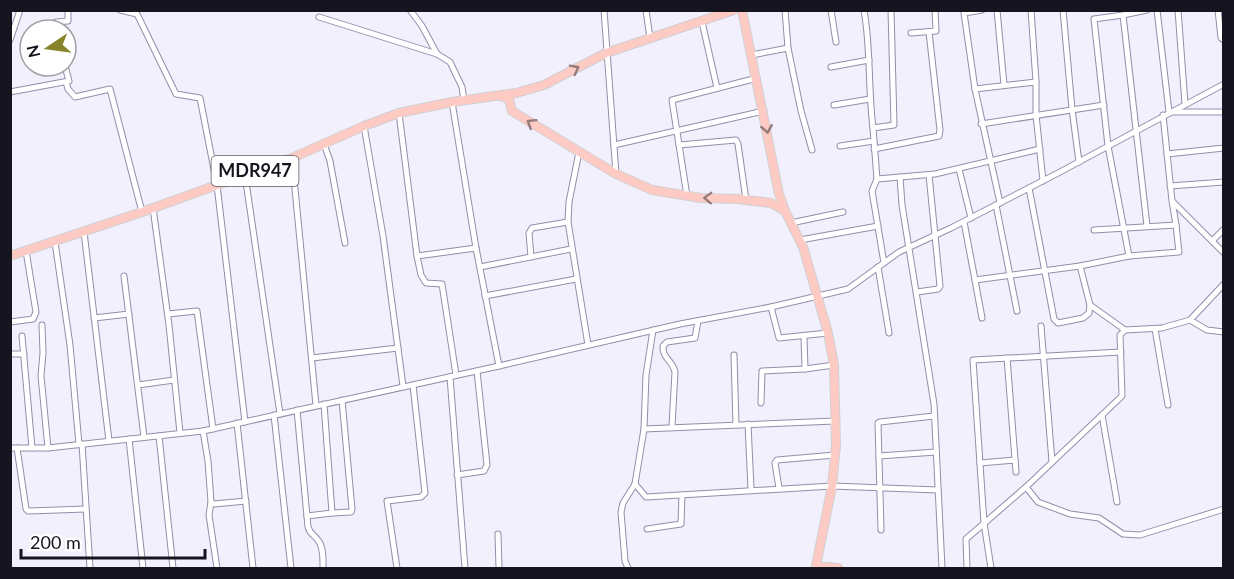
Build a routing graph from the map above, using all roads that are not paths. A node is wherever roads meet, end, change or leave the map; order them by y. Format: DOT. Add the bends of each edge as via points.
graph roads {
  1 [pos="20,10"];
  2 [pos="120,10"];
  3 [pos="410,10"];
  4 [pos="604,10"];
  5 [pos="646,10"];
  6 [pos="734,10"];
  7 [pos="742,10"];
  8 [pos="785,10"];
  9 [pos="831,10"];
  10 [pos="864,10"];
  11 [pos="891,10"];
  12 [pos="935,10"];
  13 [pos="982,10"];
  14 [pos="997,10"];
  15 [pos="1031,10"];
  16 [pos="1063,10"];
  17 [pos="1093,10"];
  18 [pos="1147,10"];
  19 [pos="1157,10"];
  20 [pos="1178,10"];
  21 [pos="1218,10"];
  22 [pos="1123,15"];
  23 [pos="319,17"];
  24 [pos="1094,19"];
  25 [pos="702,22"];
  26 [pos="929,32"];
  27 [pos="910,33"];
  28 [pos="650,36"];
  29 [pos="10,40"];
  30 [pos="1224,40"];
  31 [pos="836,42"];
  32 [pos="788,48"];
  33 [pos="437,54"];
  34 [pos="606,54"];
  35 [pos="752,56"];
  36 [pos="869,60"];
  37 [pos="831,67"];
  38 [pos="68,78"];
  39 [pos="757,78"];
  40 [pos="66,82"];
  41 [pos="1036,82"];
  42 [pos="1224,84"];
  43 [pos="1004,85"];
  44 [pos="717,88"];
  45 [pos="975,89"];
  46 [pos="10,92"];
  47 [pos="501,95"];
  48 [pos="870,99"];
  49 [pos="464,101"];
  50 [pos="452,102"];
  51 [pos="1185,104"];
  52 [pos="834,105"];
  53 [pos="1104,105"];
  54 [pos="1072,109"];
  55 [pos="764,111"];
  56 [pos="1224,112"];
  57 [pos="399,113"];
  58 [pos="1166,114"];
  59 [pos="1036,115"];
  60 [pos="981,124"];
  61 [pos="364,126"];
  62 [pos="873,128"];
  63 [pos="1136,130"];
  64 [pos="676,131"];
  65 [pos="874,141"];
  66 [pos="324,144"];
  67 [pos="614,145"];
  68 [pos="679,145"];
  69 [pos="1108,146"];
  70 [pos="840,147"];
  71 [pos="1224,148"];
  72 [pos="874,149"];
  73 [pos="1040,149"];
  74 [pos="812,150"];
  75 [pos="579,152"];
  76 [pos="1167,154"];
  77 [pos="292,158"];
  78 [pos="990,161"];
  79 [pos="1079,162"];
  80 [pos="959,169"];
  81 [pos="615,174"];
  82 [pos="245,175"];
  83 [pos="929,175"];
  84 [pos="900,177"];
  85 [pos="877,179"];
  86 [pos="1043,181"];
  87 [pos="1224,182"];
  88 [pos="217,185"];
  89 [pos="1170,186"];
  90 [pos="1029,188"];
  91 [pos="687,196"];
  92 [pos="746,200"];
  93 [pos="1172,201"];
  94 [pos="998,204"];
  95 [pos="153,208"];
  96 [pos="785,210"];
  97 [pos="142,212"];
  98 [pos="843,212"];
  99 [pos="971,218"];
  100 [pos="568,222"];
  101 [pos="964,222"];
  102 [pos="791,223"];
  103 [pos="1176,225"];
  104 [pos="878,226"];
  105 [pos="1147,226"];
  106 [pos="1122,228"];
  107 [pos="1094,230"];
  108 [pos="1224,230"];
  109 [pos="84,232"];
  110 [pos="934,236"];
  111 [pos="800,240"];
  112 [pos="1213,240"];
  113 [pos="55,242"];
  114 [pos="345,243"];
  115 [pos="910,247"];
  116 [pos="476,248"];
  117 [pos="571,249"];
  118 [pos="26,251"];
  119 [pos="1224,253"];
  120 [pos="10,256"];
  121 [pos="417,256"];
  122 [pos="1128,256"];
  123 [pos="531,257"];
  124 [pos="884,263"];
  125 [pos="1080,266"];
  126 [pos="480,267"];
  127 [pos="878,267"];
  128 [pos="1046,271"];
  129 [pos="1010,275"];
  130 [pos="124,276"];
  131 [pos="576,279"];
  132 [pos="975,280"];
  133 [pos="1224,284"];
  134 [pos="917,292"];
  135 [pos="817,295"];
  136 [pos="485,296"];
  137 [pos="1090,305"];
  138 [pos="771,307"];
  139 [pos="1017,311"];
  140 [pos="129,314"];
  141 [pos="168,314"];
  142 [pos="94,318"];
  143 [pos="982,318"];
  144 [pos="1190,320"];
  145 [pos="698,321"];
  146 [pos="10,322"];
  147 [pos="42,326"];
  148 [pos="1041,326"];
  149 [pos="1155,329"];
  150 [pos="653,330"];
  151 [pos="1125,330"];
  152 [pos="1224,332"];
  153 [pos="828,333"];
  154 [pos="889,333"];
  155 [pos="22,336"];
  156 [pos="804,336"];
  157 [pos="588,345"];
  158 [pos="398,348"];
  159 [pos="1121,352"];
  160 [pos="10,354"];
  161 [pos="24,354"];
  162 [pos="734,355"];
  163 [pos="1044,356"];
  164 [pos="312,358"];
  165 [pos="1007,358"];
  166 [pos="834,365"];
  167 [pos="499,366"];
  168 [pos="805,369"];
  169 [pos="477,371"];
  170 [pos="453,376"];
  171 [pos="174,380"];
  172 [pos="138,385"];
  173 [pos="413,385"];
  174 [pos="403,387"];
  175 [pos="342,400"];
  176 [pos="761,403"];
  177 [pos="324,404"];
  178 [pos="316,405"];
  179 [pos="1168,405"];
  180 [pos="297,410"];
  181 [pos="277,415"];
  182 [pos="1102,415"];
  183 [pos="934,416"];
  184 [pos="836,421"];
  185 [pos="244,422"];
  186 [pos="237,423"];
  187 [pos="748,424"];
  188 [pos="736,425"];
  189 [pos="672,426"];
  190 [pos="213,429"];
  191 [pos="644,429"];
  192 [pos="203,431"];
  193 [pos="180,434"];
  194 [pos="159,436"];
  195 [pos="144,437"];
  196 [pos="129,439"];
  197 [pos="109,441"];
  198 [pos="81,444"];
  199 [pos="14,448"];
  200 [pos="32,448"];
  201 [pos="48,448"];
  202 [pos="936,452"];
  203 [pos="835,455"];
  204 [pos="879,456"];
  205 [pos="1015,460"];
  206 [pos="1052,462"];
  207 [pos="980,463"];
  208 [pos="1016,472"];
  209 [pos="458,475"];
  210 [pos="635,484"];
  211 [pos="832,486"];
  212 [pos="778,488"];
  213 [pos="880,488"];
  214 [pos="1026,488"];
  215 [pos="751,489"];
  216 [pos="938,490"];
  217 [pos="682,495"];
  218 [pos="246,501"];
  219 [pos="211,502"];
  220 [pos="1117,502"];
  221 [pos="86,509"];
  222 [pos="1224,509"];
  223 [pos="333,513"];
  224 [pos="307,516"];
  225 [pos="984,523"];
  226 [pos="646,529"];
  227 [pos="881,530"];
  228 [pos="498,534"];
  229 [pos="816,567"];
  230 [pos="90,568"];
  231 [pos="143,568"];
  232 [pos="173,568"];
  233 [pos="217,568"];
  234 [pos="253,568"];
  235 [pos="291,568"];
  236 [pos="323,568"];
  237 [pos="397,568"];
  238 [pos="465,568"];
  239 [pos="499,568"];
  240 [pos="628,568"];
  241 [pos="838,568"];
  242 [pos="942,568"];
  243 [pos="967,568"];
  244 [pos="991,568"];
  1 -- 29 [label="street"];
  2 -- 88 [label="street" via="137,14 176,94 200,98"];
  3 -- 33 [label="street"];
  4 -- 34 [label="street"];
  5 -- 28 [label="street"];
  6 -- 25 [label="main road, MDR947"];
  7 -- 35 [label="main road"];
  8 -- 32 [label="street"];
  9 -- 31 [label="street"];
  10 -- 36 [label="street"];
  11 -- 62 [label="street" via="894,125"];
  12 -- 26 [label="street" via="936,32"];
  13 -- 45 [label="street" via="964,13"];
  14 -- 43 [label="street"];
  15 -- 41 [label="street"];
  16 -- 54 [label="street"];
  17 -- 24 [label="street"];
  18 -- 22 [label="street"];
  19 -- 58 [label="street"];
  20 -- 51 [label="street"];
  21 -- 30 [label="street"];
  22 -- 24 [label="street"];
  22 -- 63 [label="street"];
  23 -- 33 [label="street"];
  24 -- 53 [label="street"];
  25 -- 28 [label="main road, MDR947"];
  25 -- 44 [label="street"];
  26 -- 27 [label="street"];
  26 -- 72 [label="street" via="939,136"];
  28 -- 34 [label="main road, MDR947"];
  32 -- 35 [label="street"];
  32 -- 74 [label="street"];
  33 -- 49 [label="street" via="450,62"];
  47 -- 34 [label="main road, MDR947, one-way" via="544,85"];
  34 -- 67 [label="street"];
  35 -- 39 [label="main road"];
  36 -- 37 [label="street"];
  36 -- 48 [label="street"];
  38 -- 40 [label="street"];
  39 -- 44 [label="street"];
  39 -- 55 [label="main road"];
  40 -- 46 [label="street"];
  40 -- 97 [label="street" via="75,97 110,89"];
  41 -- 43 [label="street"];
  41 -- 59 [label="street"];
  42 -- 51 [label="street"];
  43 -- 45 [label="street"];
  44 -- 64 [label="street" via="672,100"];
  45 -- 60 [label="street"];
  47 -- 49 [label="main road, MDR947"];
  75 -- 47 [label="main road, one-way" via="512,111 509,99"];
  48 -- 52 [label="street"];
  48 -- 62 [label="street"];
  49 -- 50 [label="main road, MDR947"];
  50 -- 57 [label="main road, MDR947"];
  50 -- 116 [label="street"];
  51 -- 58 [label="street"];
  53 -- 54 [label="street"];
  53 -- 69 [label="street"];
  54 -- 59 [label="street"];
  54 -- 79 [label="street"];
  55 -- 64 [label="street"];
  55 -- 96 [label="main road, one-way"];
  56 -- 58 [label="street"];
  57 -- 61 [label="main road, MDR947"];
  57 -- 121 [label="street"];
  58 -- 63 [label="street"];
  58 -- 76 [label="street"];
  59 -- 60 [label="street"];
  59 -- 73 [label="street"];
  60 -- 78 [label="street"];
  61 -- 66 [label="main road, MDR947"];
  61 -- 158 [label="street"];
  62 -- 65 [label="street"];
  63 -- 69 [label="street"];
  63 -- 105 [label="street"];
  64 -- 67 [label="street"];
  64 -- 68 [label="street"];
  65 -- 70 [label="street"];
  65 -- 72 [label="street"];
  66 -- 77 [label="main road, MDR947"];
  66 -- 114 [label="street"];
  67 -- 81 [label="street"];
  68 -- 91 [label="street"];
  68 -- 92 [label="street" via="736,140"];
  69 -- 79 [label="street"];
  69 -- 106 [label="street"];
  71 -- 76 [label="street"];
  72 -- 85 [label="street"];
  73 -- 78 [label="street"];
  73 -- 86 [label="street"];
  75 -- 81 [label="main road"];
  75 -- 100 [label="street"];
  76 -- 89 [label="street"];
  77 -- 82 [label="main road, MDR947"];
  77 -- 164 [label="street"];
  78 -- 80 [label="street"];
  78 -- 94 [label="street"];
  79 -- 86 [label="street"];
  80 -- 83 [label="street"];
  80 -- 99 [label="street"];
  81 -- 91 [label="main road" via="652,190"];
  82 -- 88 [label="main road, MDR947"];
  82 -- 181 [label="street"];
  83 -- 84 [label="street"];
  83 -- 110 [label="street"];
  84 -- 85 [label="street"];
  84 -- 115 [label="street"];
  85 -- 104 [label="street" via="872,191"];
  86 -- 90 [label="street"];
  87 -- 89 [label="street"];
  88 -- 95 [label="main road, MDR947"];
  88 -- 185 [label="street"];
  89 -- 93 [label="street"];
  90 -- 94 [label="street"];
  90 -- 128 [label="street"];
  92 -- 91 [label="main road, one-way"];
  92 -- 96 [label="main road" via="771,203"];
  93 -- 103 [label="street"];
  93 -- 112 [label="street"];
  94 -- 99 [label="street"];
  94 -- 129 [label="street"];
  95 -- 97 [label="main road, MDR947"];
  95 -- 141 [label="street"];
  96 -- 102 [label="main road"];
  97 -- 109 [label="main road, MDR947"];
  98 -- 102 [label="street"];
  99 -- 101 [label="street"];
  100 -- 117 [label="street"];
  100 -- 123 [label="street" via="532,228"];
  101 -- 110 [label="street"];
  101 -- 132 [label="street"];
  102 -- 111 [label="main road"];
  103 -- 105 [label="street"];
  103 -- 122 [label="street" via="1179,252"];
  104 -- 111 [label="street"];
  104 -- 124 [label="street"];
  105 -- 106 [label="street"];
  106 -- 107 [label="street"];
  106 -- 122 [label="street"];
  108 -- 112 [label="street"];
  109 -- 113 [label="main road, MDR947"];
  109 -- 142 [label="street"];
  110 -- 115 [label="street"];
  110 -- 134 [label="street" via="940,288"];
  111 -- 135 [label="main road"];
  112 -- 119 [label="street"];
  113 -- 118 [label="main road, MDR947"];
  113 -- 198 [label="street"];
  115 -- 124 [label="street"];
  115 -- 134 [label="street"];
  116 -- 121 [label="street"];
  116 -- 126 [label="street"];
  117 -- 123 [label="street"];
  117 -- 131 [label="street"];
  118 -- 120 [label="main road, MDR947"];
  118 -- 146 [label="street" via="36,312 33,319"];
  121 -- 170 [label="street" via="426,283 442,284"];
  122 -- 125 [label="street"];
  123 -- 126 [label="street"];
  124 -- 127 [label="street"];
  125 -- 128 [label="street"];
  125 -- 137 [label="street"];
  126 -- 136 [label="street"];
  127 -- 135 [label="street" via="849,289"];
  127 -- 154 [label="street"];
  128 -- 129 [label="street"];
  128 -- 137 [label="street" via="1056,322 1087,316"];
  129 -- 132 [label="street"];
  129 -- 139 [label="street"];
  130 -- 140 [label="street"];
  131 -- 136 [label="street"];
  131 -- 157 [label="street"];
  132 -- 143 [label="street"];
  133 -- 144 [label="street"];
  134 -- 183 [label="street"];
  135 -- 138 [label="street"];
  135 -- 153 [label="main road"];
  136 -- 167 [label="street"];
  137 -- 151 [label="street"];
  138 -- 145 [label="street"];
  138 -- 156 [label="street" via="779,338"];
  140 -- 142 [label="street"];
  140 -- 172 [label="street"];
  141 -- 171 [label="street"];
  141 -- 190 [label="street" via="197,311"];
  142 -- 197 [label="street"];
  144 -- 149 [label="street"];
  144 -- 152 [label="street" via="1207,330"];
  145 -- 150 [label="street"];
  145 -- 189 [label="street" via="696,338 663,346 675,372"];
  147 -- 201 [label="street" via="41,376"];
  148 -- 163 [label="street"];
  149 -- 151 [label="street"];
  149 -- 179 [label="street"];
  150 -- 157 [label="street"];
  150 -- 191 [label="street"];
  151 -- 159 [label="street" via="1120,335"];
  153 -- 156 [label="street"];
  153 -- 166 [label="main road"];
  155 -- 161 [label="street"];
  156 -- 168 [label="street"];
  157 -- 167 [label="street"];
  158 -- 164 [label="street"];
  158 -- 174 [label="street"];
  159 -- 163 [label="street"];
  159 -- 182 [label="street" via="1122,396"];
  160 -- 161 [label="street"];
  161 -- 200 [label="street"];
  162 -- 188 [label="street"];
  163 -- 165 [label="street"];
  163 -- 206 [label="street"];
  164 -- 178 [label="street"];
  165 -- 205 [label="street"];
  165 -- 207 [label="street" via="973,360"];
  166 -- 168 [label="street"];
  166 -- 184 [label="main road"];
  167 -- 169 [label="street"];
  168 -- 176 [label="street" via="762,371"];
  169 -- 170 [label="street"];
  169 -- 209 [label="street" via="487,465 484,471"];
  170 -- 173 [label="street"];
  170 -- 209 [label="street"];
  171 -- 172 [label="street"];
  171 -- 193 [label="street"];
  172 -- 195 [label="street"];
  173 -- 174 [label="street"];
  173 -- 237 [label="street" via="425,493 421,497 387,501"];
  174 -- 175 [label="street"];
  175 -- 177 [label="street"];
  175 -- 223 [label="street" via="352,509 348,513"];
  177 -- 178 [label="street"];
  177 -- 223 [label="street"];
  178 -- 180 [label="street"];
  180 -- 181 [label="street"];
  180 -- 224 [label="street"];
  181 -- 185 [label="street"];
  181 -- 235 [label="street"];
  182 -- 206 [label="street"];
  182 -- 220 [label="street"];
  183 -- 202 [label="street"];
  183 -- 204 [label="street" via="878,423"];
  184 -- 187 [label="street"];
  184 -- 203 [label="main road"];
  185 -- 186 [label="street"];
  186 -- 190 [label="street"];
  186 -- 218 [label="street"];
  187 -- 188 [label="street"];
  187 -- 215 [label="street"];
  188 -- 189 [label="street"];
  189 -- 191 [label="street"];
  190 -- 192 [label="street"];
  191 -- 210 [label="street"];
  192 -- 193 [label="street"];
  192 -- 219 [label="street"];
  193 -- 194 [label="street"];
  194 -- 195 [label="street"];
  194 -- 232 [label="street"];
  195 -- 196 [label="street"];
  196 -- 197 [label="street"];
  196 -- 231 [label="street"];
  197 -- 198 [label="street"];
  198 -- 201 [label="street"];
  198 -- 221 [label="street"];
  199 -- 200 [label="street"];
  199 -- 221 [label="street" via="28,511"];
  200 -- 201 [label="street"];
  202 -- 204 [label="street"];
  202 -- 216 [label="street"];
  203 -- 211 [label="main road"];
  203 -- 212 [label="street" via="777,460"];
  204 -- 213 [label="street"];
  205 -- 207 [label="street"];
  205 -- 208 [label="street"];
  206 -- 214 [label="street"];
  207 -- 225 [label="street"];
  209 -- 238 [label="street"];
  210 -- 217 [label="street" via="646,497"];
  210 -- 240 [label="street" via="621,512"];
  211 -- 212 [label="street"];
  211 -- 213 [label="street"];
  211 -- 229 [label="main road"];
  212 -- 215 [label="street"];
  213 -- 216 [label="street"];
  213 -- 227 [label="street"];
  214 -- 222 [label="street" via="1038,502 1070,514 1099,518 1123,534 1140,535"];
  214 -- 225 [label="street"];
  215 -- 217 [label="street"];
  216 -- 242 [label="street"];
  217 -- 226 [label="street" via="681,524"];
  218 -- 219 [label="street"];
  218 -- 234 [label="street"];
  219 -- 233 [label="street" via="209,514"];
  221 -- 230 [label="street"];
  223 -- 224 [label="street"];
  224 -- 236 [label="street" via="310,532 321,545"];
  225 -- 243 [label="street" via="966,539"];
  225 -- 244 [label="street"];
  228 -- 239 [label="street"];
  229 -- 241 [label="main road"];
}
